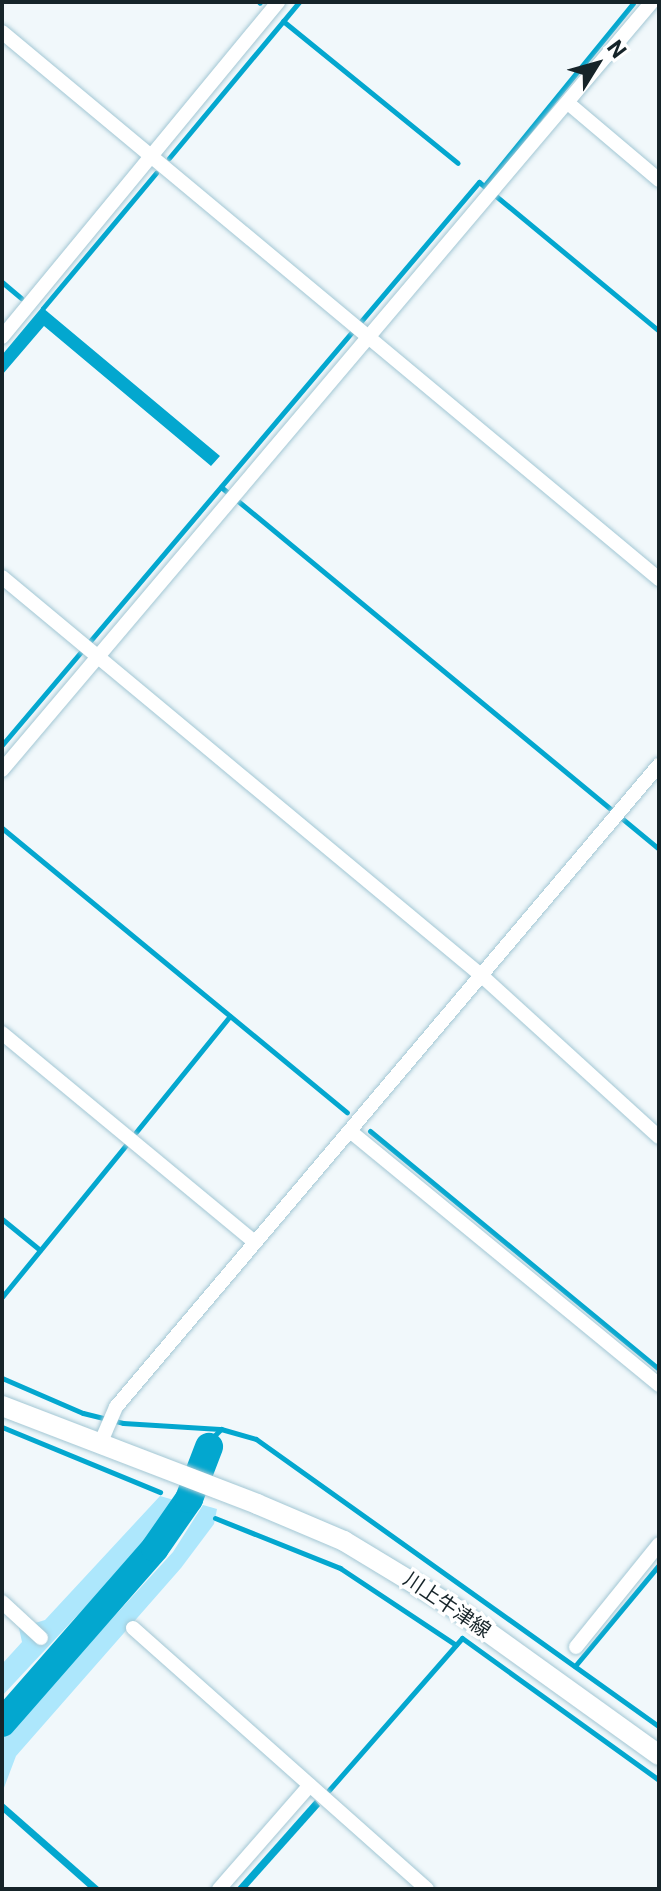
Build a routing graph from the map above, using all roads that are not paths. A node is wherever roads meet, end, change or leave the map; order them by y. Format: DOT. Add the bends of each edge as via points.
graph roads {
  1 [pos="278,2"];
  2 [pos="650,3"];
  3 [pos="2,32"];
  4 [pos="568,103"];
  5 [pos="150,156"];
  6 [pos="659,180"];
  7 [pos="2,337"];
  8 [pos="369,338"];
  9 [pos="2,577"];
  10 [pos="659,579"];
  11 [pos="98,657"];
  12 [pos="659,765"];
  13 [pos="2,770"];
  14 [pos="482,976"];
  15 [pos="2,1033"];
  16 [pos="350,1131"];
  17 [pos="659,1137"];
  18 [pos="255,1242"];
  19 [pos="659,1385"];
  20 [pos="2,1406"];
  21 [pos="103,1436"];
  22 [pos="659,1544"];
  23 [pos="2,1602"];
  24 [pos="133,1628"];
  25 [pos="41,1638"];
  26 [pos="576,1647"];
  27 [pos="659,1755"];
  28 [pos="310,1785"];
  29 [pos="219,1889"];
  30 [pos="427,1889"];
  1 -- 5 [label="street"];
  2 -- 4 [label="street"];
  3 -- 5 [label="street"];
  4 -- 6 [label="street"];
  4 -- 8 [label="street"];
  5 -- 7 [label="street"];
  5 -- 8 [label="street"];
  8 -- 10 [label="street"];
  8 -- 11 [label="street"];
  9 -- 11 [label="street"];
  11 -- 13 [label="street"];
  11 -- 14 [label="street"];
  12 -- 14 [label="street"];
  14 -- 16 [label="street"];
  14 -- 17 [label="street"];
  15 -- 18 [label="street"];
  16 -- 18 [label="street"];
  16 -- 19 [label="street"];
  18 -- 21 [label="street" via="116,1407"];
  20 -- 21 [label="main road"];
  21 -- 27 [label="main road, 川上牛津線" via="175,1474 344,1541 397,1571"];
  22 -- 26 [label="street"];
  23 -- 25 [label="street"];
  24 -- 28 [label="street"];
  28 -- 29 [label="street"];
  28 -- 30 [label="street"];
}
